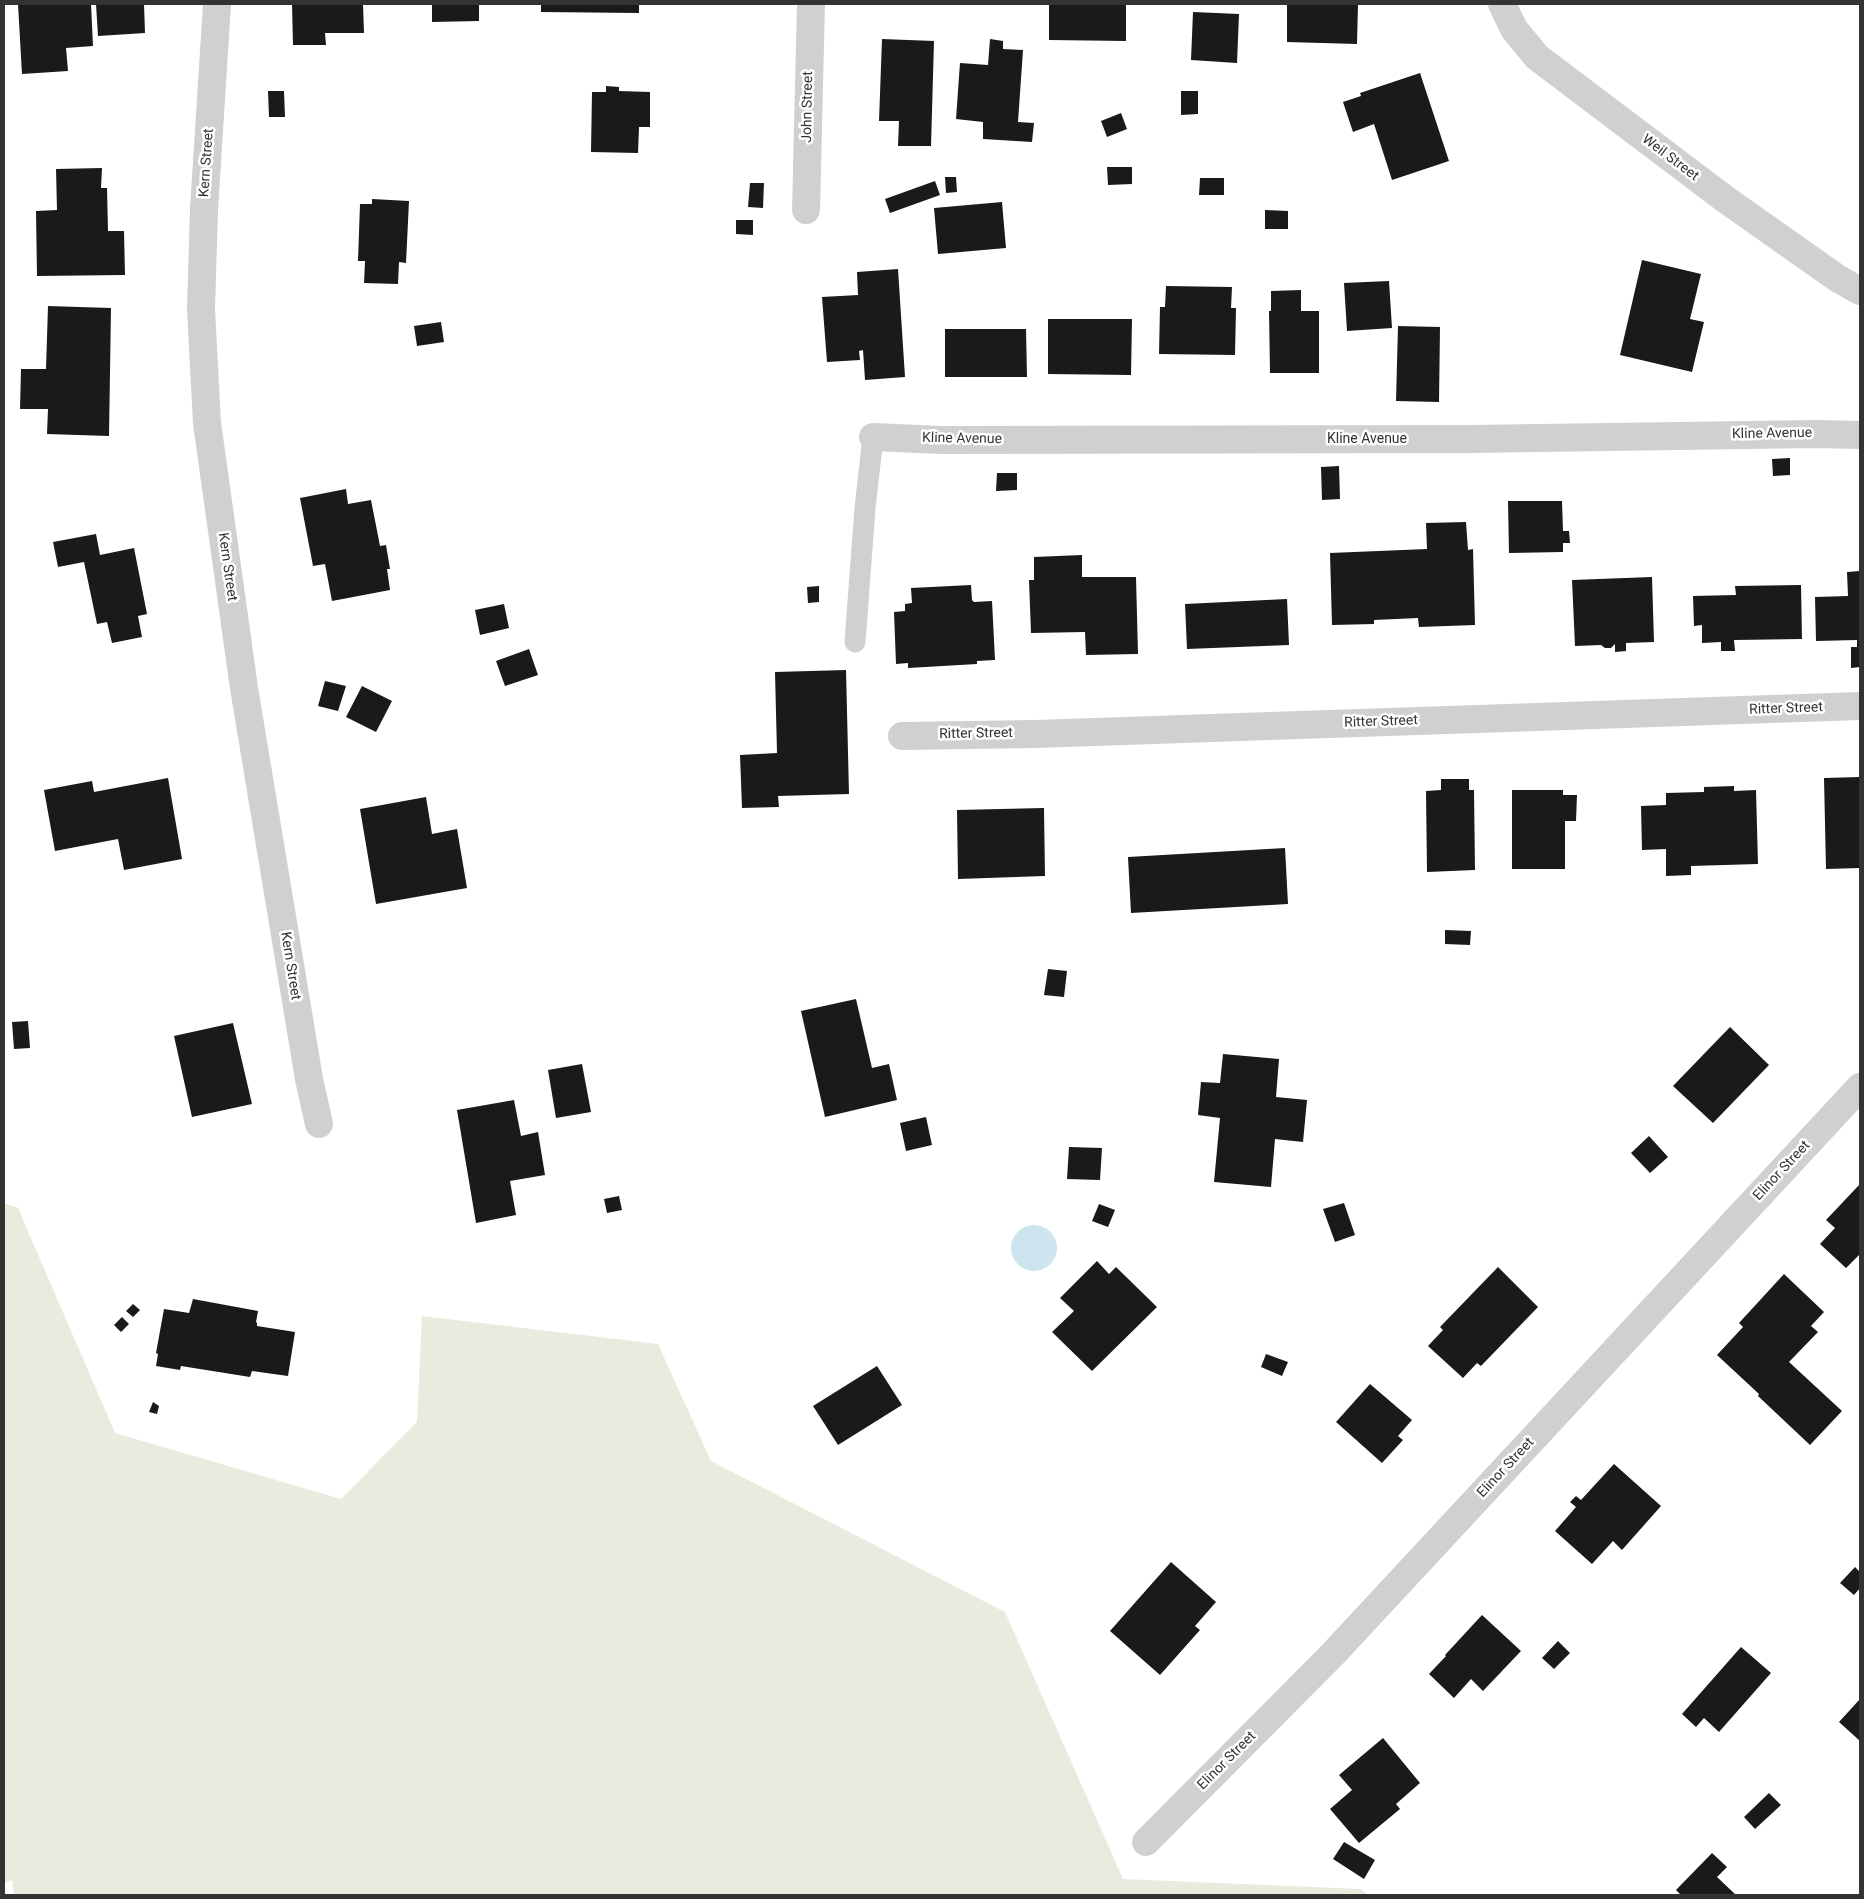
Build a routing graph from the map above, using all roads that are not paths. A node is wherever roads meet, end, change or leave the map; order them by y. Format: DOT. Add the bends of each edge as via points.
graph roads {
  1 [pos="217,4"];
  2 [pos="810,4"];
  3 [pos="1502,4"];
  4 [pos="806,210"];
  5 [pos="1860,291"];
  6 [pos="1860,435"];
  7 [pos="873,437"];
  8 [pos="855,642"];
  9 [pos="1860,706"];
  10 [pos="902,736"];
  11 [pos="1860,1087"];
  12 [pos="319,1124"];
  13 [pos="1146,1842"];
  1 -- 12 [label="street, Kern Street" via="201,298 207,423 244,688"];
  2 -- 4 [label="street, John Street"];
  3 -- 5 [label="street, Weil Street" via="1514,29 1537,57 1724,200"];
  6 -- 7 [label="street, Kline Avenue" via="941,440"];
  7 -- 8 [label="lane"];
  9 -- 10 [label="street, Ritter Street"];
  11 -- 13 [label="street, Elinor Street" via="1338,1648"];
}
